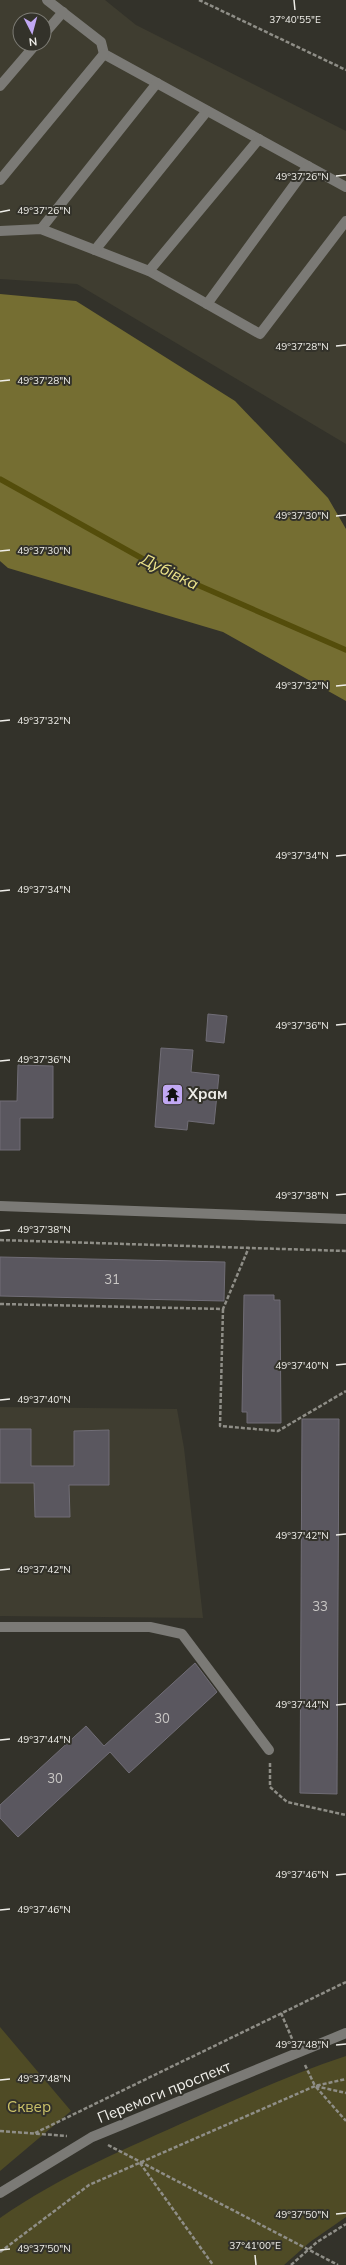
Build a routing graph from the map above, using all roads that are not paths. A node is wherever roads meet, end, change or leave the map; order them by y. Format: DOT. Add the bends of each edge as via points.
graph roads {
  1 [pos="47,0"];
  2 [pos="63,12"];
  3 [pos="52,25"];
  4 [pos="29,52"];
  5 [pos="104,54"];
  6 [pos="157,83"];
  7 [pos="0,86"];
  8 [pos="207,111"];
  9 [pos="259,139"];
  10 [pos="308,166"];
  11 [pos="0,180"];
  12 [pos="346,187"];
  13 [pos="346,220"];
  14 [pos="42,230"];
  15 [pos="0,231"];
  16 [pos="95,250"];
  17 [pos="149,271"];
  18 [pos="207,304"];
  19 [pos="0,1206"];
  20 [pos="346,1219"];
  21 [pos="0,1627"];
  22 [pos="269,1750"];
  23 [pos="346,2033"];
  24 [pos="0,2192"];
  1 -- 2 [label="street"];
  2 -- 3 [label="street"];
  2 -- 5 [label="street" via="101,42"];
  4 -- 7 [label="street"];
  5 -- 6 [label="street"];
  5 -- 11 [label="street"];
  6 -- 8 [label="street"];
  6 -- 14 [label="street"];
  8 -- 9 [label="street"];
  8 -- 16 [label="street"];
  9 -- 10 [label="street"];
  9 -- 17 [label="street"];
  10 -- 12 [label="street"];
  10 -- 18 [label="street"];
  13 -- 18 [label="street" via="260,334"];
  14 -- 15 [label="street"];
  14 -- 16 [label="street"];
  16 -- 17 [label="street"];
  17 -- 18 [label="street"];
  19 -- 20 [label="street"];
  21 -- 22 [label="street" via="150,1627 182,1634"];
  23 -- 24 [label="street, Перемоги проспект" via="92,2138"];
}
